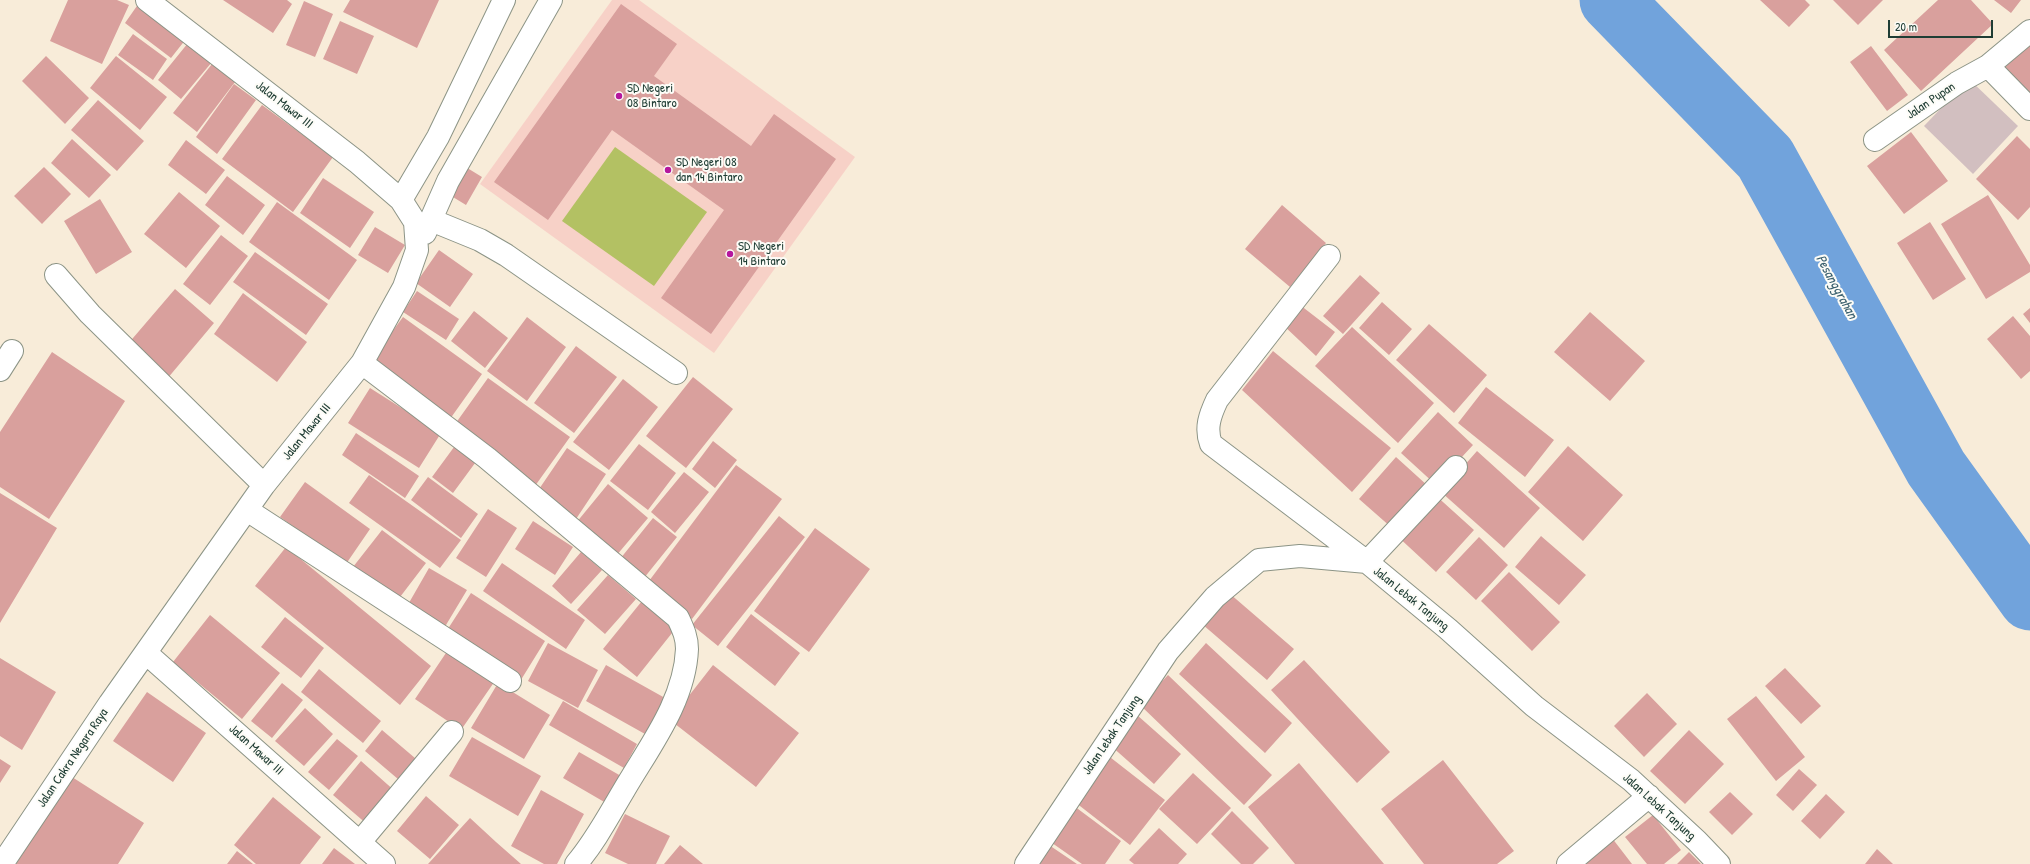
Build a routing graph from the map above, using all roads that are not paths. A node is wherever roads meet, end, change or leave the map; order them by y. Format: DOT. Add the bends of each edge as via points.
graph roads {
  1 [pos="147,0"];
  2 [pos="504,0"];
  3 [pos="551,0"];
  4 [pos="2030,31"];
  5 [pos="1988,66"];
  6 [pos="2030,109"];
  7 [pos="1875,140"];
  8 [pos="401,200"];
  9 [pos="430,220"];
  10 [pos="417,250"];
  11 [pos="1330,256"];
  12 [pos="56,275"];
  13 [pos="12,350"];
  14 [pos="362,363"];
  15 [pos="0,370"];
  16 [pos="676,373"];
  17 [pos="1456,467"];
  18 [pos="264,485"];
  19 [pos="247,510"];
  20 [pos="1367,562"];
  21 [pos="146,653"];
  22 [pos="510,682"];
  23 [pos="452,732"];
  24 [pos="1649,796"];
  25 [pos="360,842"];
  26 [pos="2,864"];
  27 [pos="384,864"];
  28 [pos="576,864"];
  29 [pos="1026,864"];
  30 [pos="1568,864"];
  31 [pos="1719,864"];
  1 -- 8 [label="street, Jalan Mawar III" via="357,162"];
  2 -- 8 [label="street" via="438,137"];
  3 -- 9 [label="street" via="448,181"];
  4 -- 5 [label="street, Jalan Pupan"];
  5 -- 6 [label="street"];
  5 -- 7 [label="street, Jalan Pupan" via="1956,83"];
  8 -- 10 [label="street, Jalan Mawar III" via="415,222"];
  9 -- 10 [label="street"];
  9 -- 16 [label="street" via="480,240 506,255"];
  10 -- 14 [label="street, Jalan Mawar III" via="404,287"];
  11 -- 20 [label="street" via="1217,400 1210,416 1208,438 1211,444"];
  12 -- 18 [label="street" via="90,314"];
  13 -- 15 [label="street"];
  14 -- 18 [label="street, Jalan Mawar III"];
  14 -- 28 [label="street" via="487,458 549,509 678,618 686,633 687,649 677,696 657,735 596,837"];
  17 -- 20 [label="street"];
  18 -- 19 [label="street, Jalan Mawar III"];
  19 -- 21 [label="street, Jalan Mawar III"];
  19 -- 22 [label="street"];
  20 -- 24 [label="street, Jalan Lebak Tanjung" via="1448,629 1534,706"];
  20 -- 29 [label="street, Jalan Lebak Tanjung" via="1300,556 1259,560 1215,596 1168,650"];
  21 -- 25 [label="street, Jalan Mawar III"];
  21 -- 26 [label="street, Jalan Cakra Negara Raya" via="110,702"];
  23 -- 25 [label="street"];
  24 -- 30 [label="street"];
  24 -- 31 [label="street, Jalan Lebak Tanjung"];
  25 -- 27 [label="street, Jalan Mawar III"];
}
